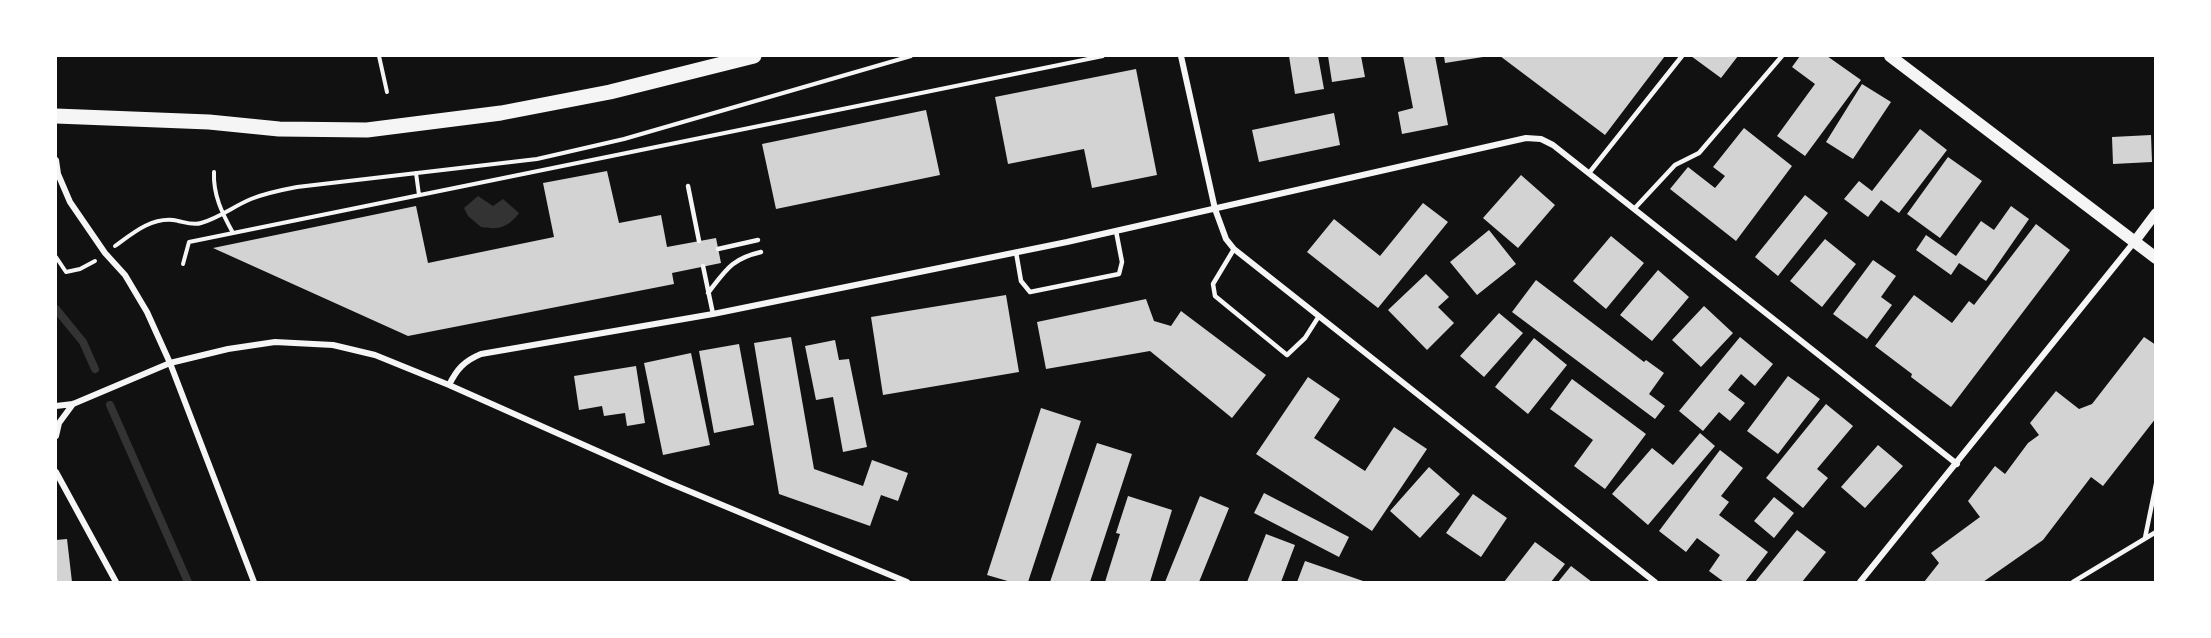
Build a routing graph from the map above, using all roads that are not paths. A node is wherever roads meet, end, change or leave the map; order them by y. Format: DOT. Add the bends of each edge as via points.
graph roads {
  1 [pos="754,56"];
  2 [pos="1181,56"];
  3 [pos="1682,56"];
  4 [pos="1782,56"];
  5 [pos="1890,56"];
  6 [pos="56,116"];
  7 [pos="56,160"];
  8 [pos="1588,173"];
  9 [pos="688,186"];
  10 [pos="1215,209"];
  11 [pos="1634,209"];
  12 [pos="2156,213"];
  13 [pos="1116,231"];
  14 [pos="758,240"];
  15 [pos="699,241"];
  16 [pos="2135,241"];
  17 [pos="718,249"];
  18 [pos="1234,249"];
  19 [pos="761,252"];
  20 [pos="1016,252"];
  21 [pos="2156,258"];
  22 [pos="703,266"];
  23 [pos="708,293"];
  24 [pos="712,314"];
  25 [pos="1319,316"];
  26 [pos="170,363"];
  27 [pos="449,384"];
  28 [pos="74,403"];
  29 [pos="56,406"];
  30 [pos="56,436"];
  31 [pos="1957,464"];
  32 [pos="56,472"];
  33 [pos="2156,484"];
  34 [pos="2156,532"];
  35 [pos="2145,538"];
  36 [pos="116,582"];
  37 [pos="254,582"];
  38 [pos="907,582"];
  39 [pos="1655,582"];
  40 [pos="1860,582"];
  41 [pos="2073,582"];
  1 -- 6 [label="main road" via="610,92 367,130"];
  2 -- 10 [label="street"];
  3 -- 8 [label="lane"];
  4 -- 11 [label="lane" via="1699,153 1675,165"];
  5 -- 16 [label="main road"];
  7 -- 26 [label="street" via="70,202 125,275"];
  8 -- 10 [label="street" via="1553,145 1526,138"];
  8 -- 11 [label="street"];
  9 -- 15 [label="lane"];
  10 -- 13 [label="street"];
  10 -- 18 [label="street"];
  11 -- 31 [label="street"];
  12 -- 16 [label="street"];
  13 -- 20 [label="street"];
  13 -- 20 [label="lane" via="1122,262 1119,274 1030,292 1021,281"];
  14 -- 17 [label="lane"];
  16 -- 21 [label="main road"];
  16 -- 31 [label="street"];
  18 -- 25 [label="street"];
  18 -- 25 [label="lane" via="1213,284 1215,296 1287,355 1305,338"];
  19 -- 23 [label="lane" via="732,263"];
  20 -- 24 [label="street"];
  22 -- 23 [label="lane"];
  23 -- 24 [label="lane"];
  24 -- 27 [label="street" via="481,354 468,359"];
  25 -- 39 [label="street"];
  26 -- 27 [label="street" via="255,344 333,345 375,355"];
  26 -- 28 [label="street"];
  26 -- 37 [label="street"];
  27 -- 38 [label="street" via="667,482"];
  28 -- 29 [label="street"];
  28 -- 30 [label="street" via="59,423"];
  31 -- 40 [label="street"];
  32 -- 36 [label="street"];
  33 -- 35 [label="lane"];
  34 -- 35 [label="lane"];
  35 -- 41 [label="lane"];
}
